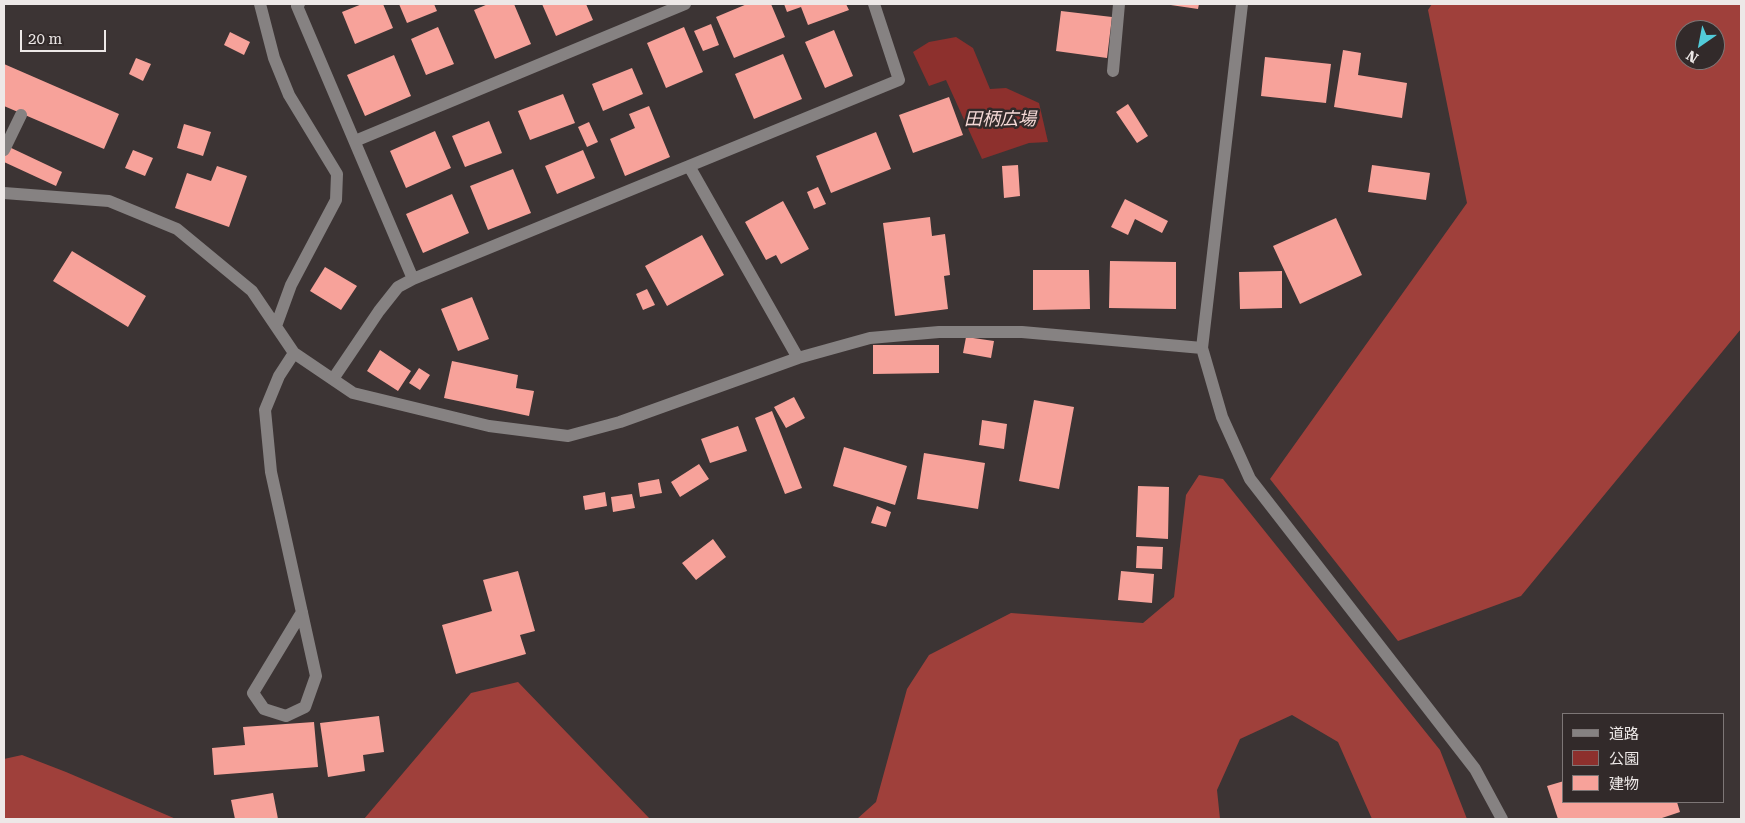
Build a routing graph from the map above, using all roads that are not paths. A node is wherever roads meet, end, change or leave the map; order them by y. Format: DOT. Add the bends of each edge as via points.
graph roads {
  1 [pos="260,4"];
  2 [pos="299,4"];
  3 [pos="685,4"];
  4 [pos="874,4"];
  5 [pos="1119,4"];
  6 [pos="1242,4"];
  7 [pos="1113,70"];
  8 [pos="20,115"];
  9 [pos="355,141"];
  10 [pos="4,150"];
  11 [pos="689,166"];
  12 [pos="4,193"];
  13 [pos="413,280"];
  14 [pos="276,326"];
  15 [pos="1202,348"];
  16 [pos="294,353"];
  17 [pos="798,358"];
  18 [pos="333,379"];
  19 [pos="302,612"];
  20 [pos="1502,819"];
  1 -- 14 [label="street" via="274,58 289,94 337,174 336,200 290,285"];
  2 -- 9 [label="street" via="297,6"];
  3 -- 9 [label="street"];
  4 -- 11 [label="street" via="899,80"];
  5 -- 7 [label="street"];
  6 -- 15 [label="street"];
  8 -- 10 [label="street"];
  9 -- 13 [label="street"];
  11 -- 13 [label="street"];
  11 -- 17 [label="street"];
  12 -- 14 [label="street" via="109,201 176,229 252,291"];
  13 -- 18 [label="street" via="398,287"];
  14 -- 16 [label="street"];
  15 -- 17 [label="street" via="1022,332 938,332 870,338"];
  15 -- 20 [label="street" via="1222,417 1250,479 1475,769"];
  16 -- 18 [label="street"];
  16 -- 19 [label="street" via="279,376 265,410 271,472"];
  17 -- 18 [label="street" via="620,422 568,436 480,424 352,393"];
  19 -- 19 [label="street" via="316,676 305,707 286,716 264,709 253,693"];
}
